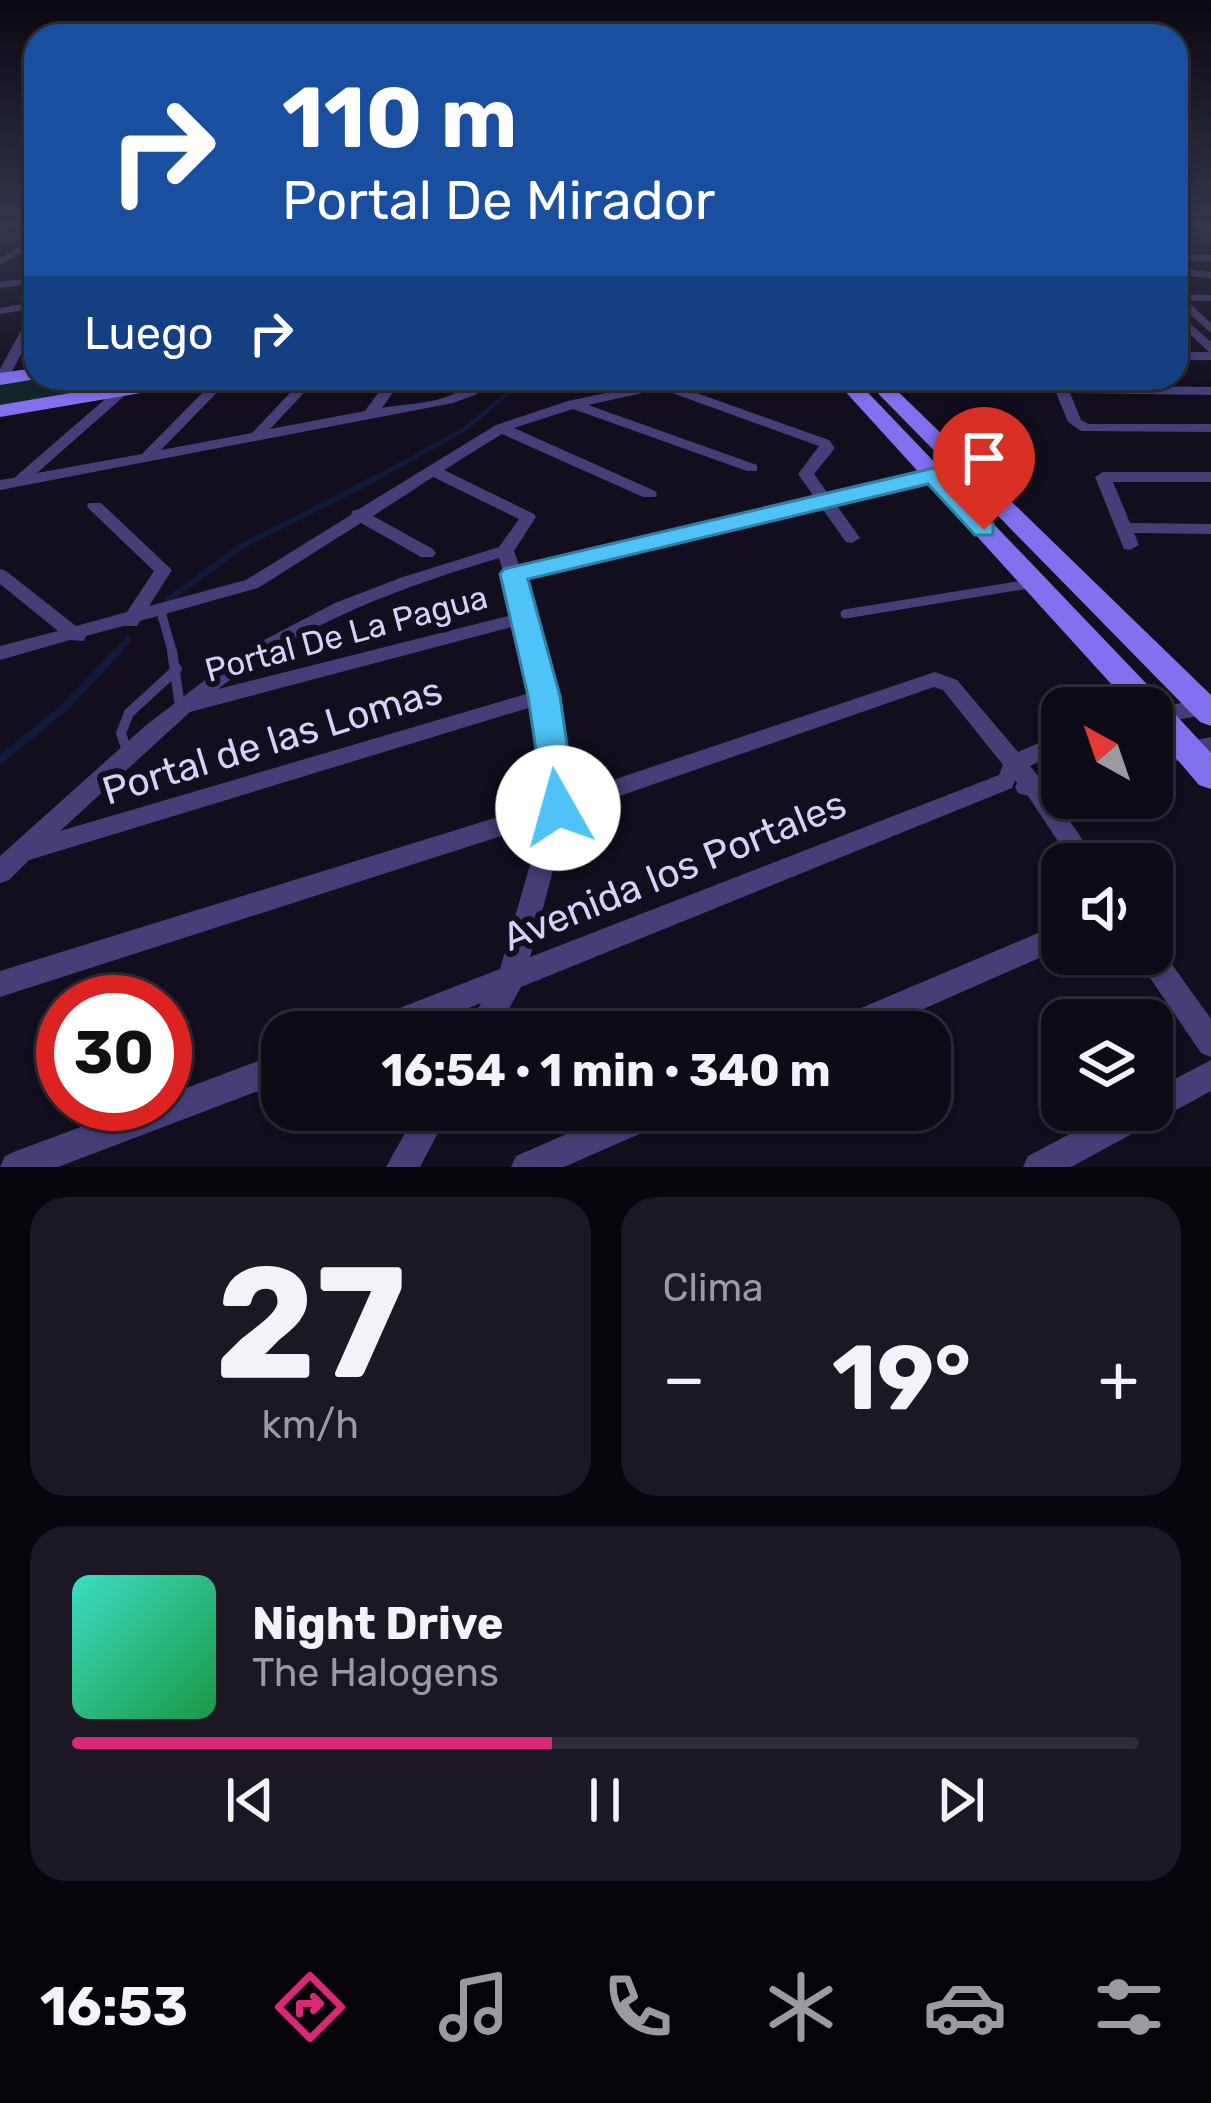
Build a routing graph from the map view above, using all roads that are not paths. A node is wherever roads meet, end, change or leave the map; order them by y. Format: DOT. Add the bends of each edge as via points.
graph roads {
  1 [pos="1188,331"];
  2 [pos="24,332"];
  3 [pos="1211,352"];
  4 [pos="0,379"];
  5 [pos="124,390"];
  6 [pos="212,390"];
  7 [pos="300,390"];
  8 [pos="388,390"];
  9 [pos="466,390"];
  10 [pos="637,390"];
  11 [pos="674,390"];
  12 [pos="855,390"];
  13 [pos="885,390"];
  14 [pos="1063,390"];
  15 [pos="573,404"];
  16 [pos="2,412"];
  17 [pos="372,412"];
  18 [pos="501,428"];
  19 [pos="1211,428"];
  20 [pos="260,433"];
  21 [pos="148,454"];
  22 [pos="752,468"];
  23 [pos="431,470"];
  24 [pos="934,476"];
  25 [pos="1211,477"];
  26 [pos="18,482"];
  27 [pos="0,485"];
  28 [pos="986,493"];
  29 [pos="649,494"];
  30 [pos="822,500"];
  31 [pos="95,506"];
  32 [pos="358,514"];
  33 [pos="1211,529"];
  34 [pos="852,538"];
  35 [pos="505,551"];
  36 [pos="427,553"];
  37 [pos="514,574"];
  38 [pos="0,575"];
  39 [pos="1034,583"];
  40 [pos="161,612"];
  41 [pos="845,614"];
  42 [pos="527,617"];
  43 [pos="130,622"];
  44 [pos="77,636"];
  45 [pos="0,653"];
  46 [pos="177,669"];
  47 [pos="1130,687"];
  48 [pos="544,696"];
  49 [pos="179,707"];
  50 [pos="1208,709"];
  51 [pos="1173,711"];
  52 [pos="1173,727"];
  53 [pos="1200,748"];
  54 [pos="128,754"];
  55 [pos="1041,754"];
  56 [pos="1010,773"];
  57 [pos="1211,776"];
  58 [pos="1041,788"];
  59 [pos="1036,790"];
  60 [pos="558,808"];
  61 [pos="1073,843"];
  62 [pos="21,852"];
  63 [pos="0,872"];
  64 [pos="1041,944"];
  65 [pos="1164,975"];
  66 [pos="510,981"];
  67 [pos="0,984"];
  68 [pos="430,1011"];
  69 [pos="492,1011"];
  70 [pos="886,1011"];
  71 [pos="1211,1043"];
  72 [pos="261,1075"];
  73 [pos="1211,1075"];
  74 [pos="1173,1095"];
  75 [pos="423,1131"];
  76 [pos="609,1131"];
  77 [pos="1106,1131"];
  78 [pos="16,1167"];
  79 [pos="402,1167"];
  80 [pos="526,1167"];
  81 [pos="1039,1167"];
  1 -- 3 [label="street"];
  2 -- 4 [label="street"];
  5 -- 16 [label="main road"];
  5 -- 26 [label="street"];
  6 -- 21 [label="street"];
  7 -- 20 [label="street"];
  8 -- 17 [label="street"];
  9 -- 17 [label="street"];
  10 -- 15 [label="street"];
  11 -- 30 [label="street" via="824,443 828,448 806,469"];
  12 -- 24 [label="main road"];
  13 -- 28 [label="main road"];
  14 -- 19 [label="street" via="1075,422 1086,428"];
  15 -- 18 [label="street"];
  15 -- 22 [label="street"];
  17 -- 20 [label="street"];
  18 -- 23 [label="street"];
  18 -- 29 [label="street"];
  20 -- 21 [label="street"];
  21 -- 26 [label="street"];
  23 -- 32 [label="street"];
  23 -- 35 [label="street" via="524,513 527,524"];
  24 -- 28 [label="main road" via="950,474"];
  24 -- 30 [label="street"];
  24 -- 39 [label="main road"];
  25 -- 33 [label="street" via="1103,477 1126,537"];
  26 -- 27 [label="street"];
  28 -- 50 [label="main road"];
  30 -- 34 [label="street"];
  30 -- 37 [label="street"];
  31 -- 43 [label="street" via="163,570"];
  32 -- 36 [label="street"];
  32 -- 40 [label="street" via="252,584"];
  35 -- 37 [label="street"];
  35 -- 49 [label="street" via="332,613 254,653"];
  37 -- 42 [label="street"];
  38 -- 44 [label="street"];
  39 -- 41 [label="lane"];
  39 -- 47 [label="main road"];
  40 -- 43 [label="street"];
  40 -- 46 [label="lane"];
  42 -- 48 [label="street"];
  42 -- 49 [label="street, Portal De La Pagua"];
  43 -- 44 [label="street"];
  44 -- 45 [label="street"];
  46 -- 49 [label="lane"];
  46 -- 54 [label="lane" via="129,713 121,733"];
  48 -- 60 [label="street"];
  48 -- 62 [label="street, Portal de las Lomas"];
  49 -- 54 [label="street"];
  50 -- 51 [label="street"];
  52 -- 53 [label="main road"];
  53 -- 57 [label="main road"];
  54 -- 62 [label="street"];
  55 -- 56 [label="street"];
  56 -- 59 [label="street"];
  56 -- 60 [label="street" via="950,685 935,679"];
  56 -- 66 [label="street, Avenida los Portales"];
  58 -- 59 [label="street"];
  59 -- 61 [label="street"];
  60 -- 66 [label="street"];
  60 -- 67 [label="street"];
  62 -- 63 [label="street"];
  64 -- 70 [label="street"];
  65 -- 71 [label="street"];
  66 -- 68 [label="street, Avenida los Portales"];
  66 -- 69 [label="street"];
  72 -- 78 [label="street"];
  73 -- 74 [label="street"];
  75 -- 79 [label="street"];
  76 -- 80 [label="street"];
  77 -- 81 [label="street"];
}
